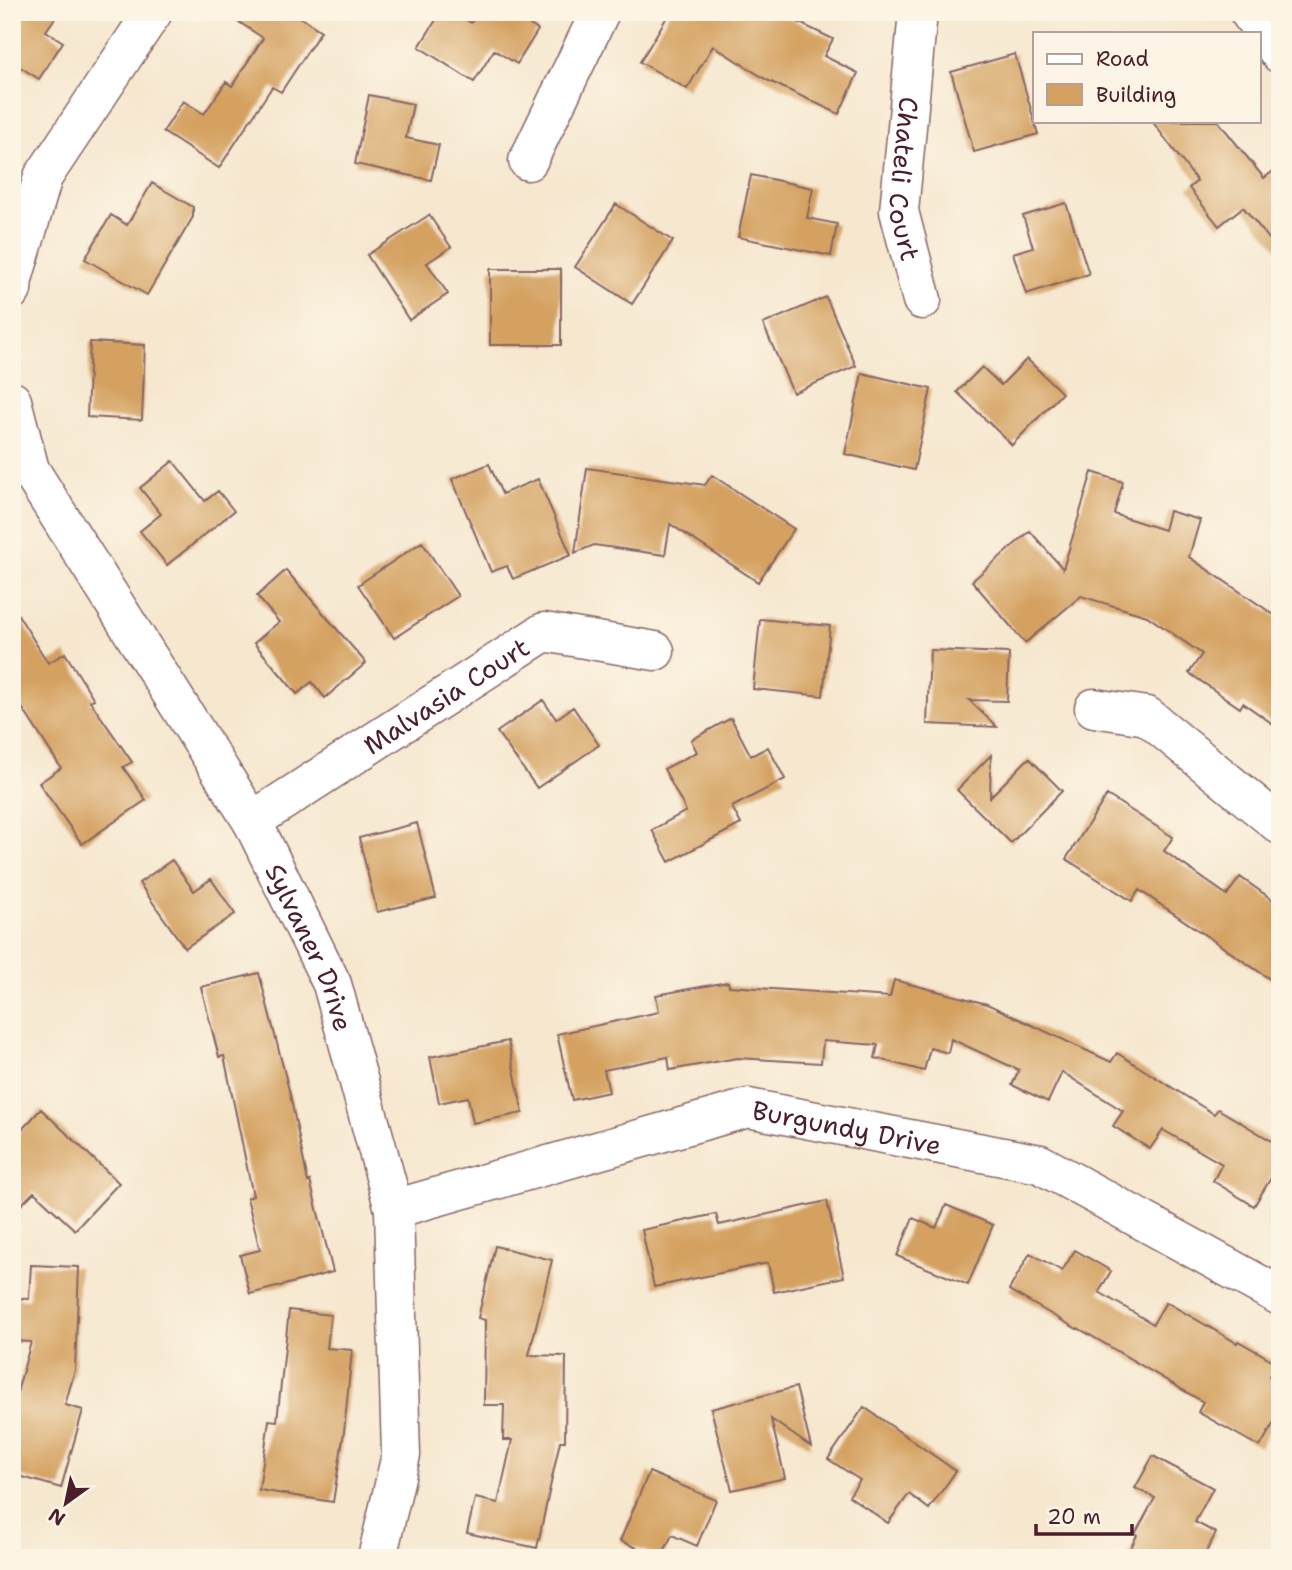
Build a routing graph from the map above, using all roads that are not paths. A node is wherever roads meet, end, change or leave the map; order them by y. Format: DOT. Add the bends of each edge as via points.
graph roads {
  1 [pos="153,12"];
  2 [pos="600,12"];
  3 [pos="918,12"];
  4 [pos="1249,12"];
  5 [pos="1280,54"];
  6 [pos="528,161"];
  7 [pos="12,290"];
  8 [pos="922,300"];
  9 [pos="12,401"];
  10 [pos="655,652"];
  11 [pos="1094,708"];
  12 [pos="252,821"];
  13 [pos="1280,825"];
  14 [pos="394,1209"];
  15 [pos="1280,1296"];
  16 [pos="377,1558"];
  1 -- 7 [label="street" via="43,177"];
  2 -- 6 [label="street"];
  3 -- 8 [label="street, Chateli Court" via="899,211"];
  4 -- 5 [label="street"];
  9 -- 12 [label="street, Sylvaner Drive" via="30,470"];
  10 -- 12 [label="street, Malvasia Court" via="544,632"];
  11 -- 13 [label="street" via="1147,716"];
  12 -- 14 [label="street, Sylvaner Drive" via="332,984"];
  14 -- 15 [label="street, Burgundy Drive" via="748,1108 1040,1164"];
  14 -- 16 [label="street, Sylvaner Drive" via="401,1455"];
}
